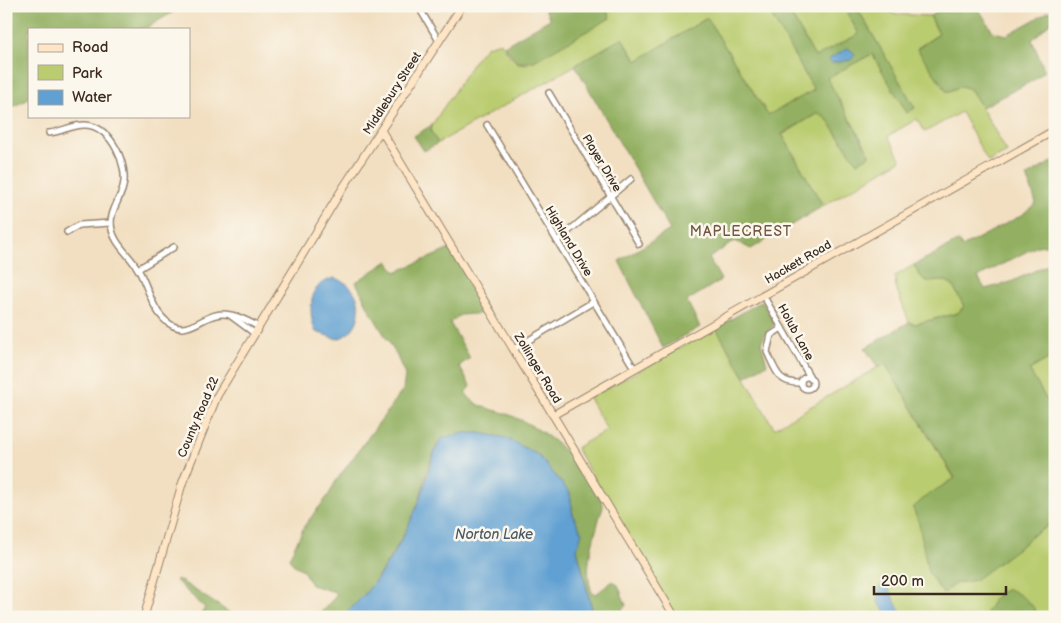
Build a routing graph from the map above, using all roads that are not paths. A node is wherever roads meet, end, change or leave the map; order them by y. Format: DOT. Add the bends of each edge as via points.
graph roads {
  1 [pos="418,6"];
  2 [pos="462,6"];
  3 [pos="439,41"];
  4 [pos="549,93"];
  5 [pos="487,125"];
  6 [pos="381,130"];
  7 [pos="1055,130"];
  8 [pos="49,133"];
  9 [pos="631,179"];
  10 [pos="341,191"];
  11 [pos="611,197"];
  12 [pos="111,223"];
  13 [pos="67,232"];
  14 [pos="557,241"];
  15 [pos="639,244"];
  16 [pos="174,247"];
  17 [pos="138,269"];
  18 [pos="763,295"];
  19 [pos="593,302"];
  20 [pos="782,328"];
  21 [pos="256,330"];
  22 [pos="514,349"];
  23 [pos="634,368"];
  24 [pos="811,379"];
  25 [pos="802,383"];
  26 [pos="553,415"];
  27 [pos="144,617"];
  28 [pos="675,617"];
  1 -- 3 [label="street"];
  2 -- 3 [label="street, Middlebury Street"];
  3 -- 6 [label="street, Middlebury Street"];
  4 -- 11 [label="street, Player Drive"];
  5 -- 14 [label="street, Highland Drive"];
  6 -- 10 [label="street, Middlebury Street"];
  6 -- 22 [label="street, Zollinger Road"];
  7 -- 18 [label="street, Hackett Road"];
  8 -- 12 [label="street" via="88,125 99,129 108,139 121,160 125,174"];
  9 -- 11 [label="street"];
  10 -- 21 [label="street, County Road 22"];
  11 -- 14 [label="street"];
  11 -- 15 [label="street, Player Drive"];
  12 -- 13 [label="street" via="80,225"];
  12 -- 17 [label="street" via="115,240"];
  14 -- 19 [label="street, Highland Drive"];
  16 -- 17 [label="street"];
  17 -- 21 [label="street" via="158,312 169,324 190,328 223,314 240,317"];
  18 -- 20 [label="street, Holub Lane"];
  18 -- 23 [label="street, Hackett Road"];
  19 -- 22 [label="street"];
  19 -- 23 [label="street, Highland Drive"];
  20 -- 24 [label="street, Holub Lane"];
  20 -- 25 [label="street" via="771,335 767,352 783,380"];
  21 -- 27 [label="street, County Road 22" via="217,396 194,450"];
  22 -- 26 [label="street, Zollinger Road"];
  23 -- 26 [label="street, Hackett Road"];
  24 -- 25 [label="street" via="805,378"];
  24 -- 25 [label="street" via="814,384 810,389 805,389"];
  26 -- 28 [label="street, Zollinger Road"];
}
